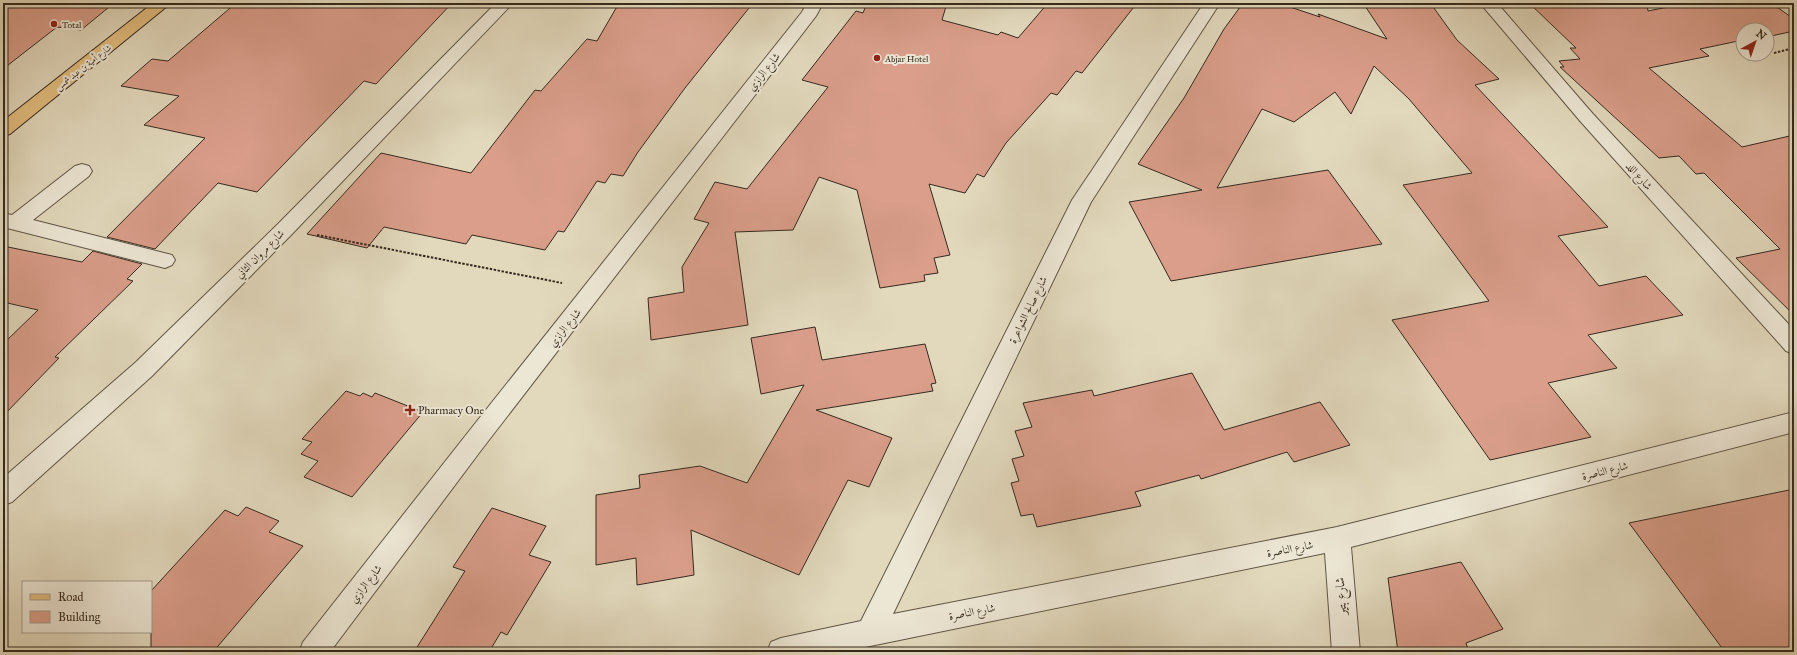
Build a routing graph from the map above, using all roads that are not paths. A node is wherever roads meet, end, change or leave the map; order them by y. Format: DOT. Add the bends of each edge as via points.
graph roads {
  1 [pos="163,3"];
  2 [pos="505,3"];
  3 [pos="815,3"];
  4 [pos="1212,3"];
  5 [pos="1488,3"];
  6 [pos="3,130"];
  7 [pos="82,171"];
  8 [pos="9,222"];
  9 [pos="165,260"];
  10 [pos="1794,345"];
  11 [pos="1794,422"];
  12 [pos="3,494"];
  13 [pos="1337,539"];
  14 [pos="870,632"];
  15 [pos="313,652"];
  16 [pos="781,652"];
  17 [pos="1346,652"];
  1 -- 6 [label="main road, شارع أمية بن عبد شمس"];
  2 -- 12 [label="street, شارع مروان الثاني" via="286,229 144,369"];
  3 -- 15 [label="street, شارع الرازي" via="810,13"];
  4 -- 14 [label="street, شارع صالح الشواعرة" via="1082,200"];
  5 -- 10 [label="street, شارع اللد" via="1586,118"];
  7 -- 8 [label="street"];
  8 -- 9 [label="street"];
  11 -- 13 [label="street, شارع الناصرة"];
  13 -- 14 [label="street, شارع الناصرة"];
  13 -- 17 [label="street, شارع بتير"];
  14 -- 16 [label="street, شارع الناصرة"];
}
